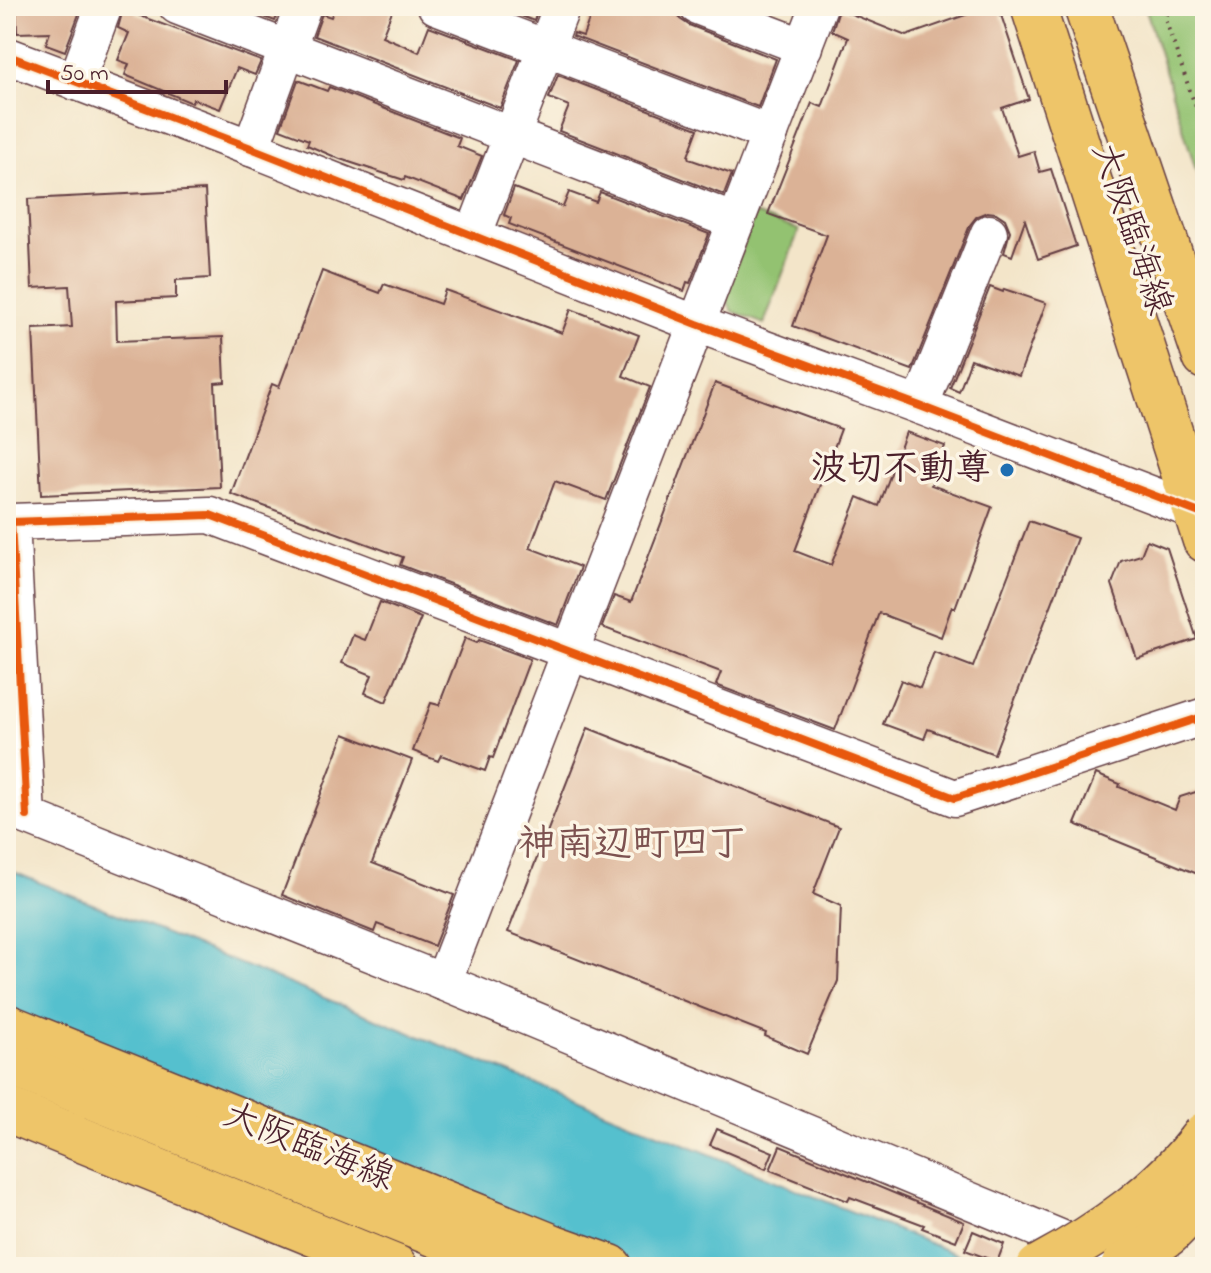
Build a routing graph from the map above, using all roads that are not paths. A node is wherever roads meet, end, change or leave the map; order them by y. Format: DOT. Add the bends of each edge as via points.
graph roads {
  1 [pos="104,6"];
  2 [pos="177,6"];
  3 [pos="303,6"];
  4 [pos="436,6"];
  5 [pos="562,6"];
  6 [pos="697,6"];
  7 [pos="819,6"];
  8 [pos="1033,6"];
  9 [pos="1053,6"];
  10 [pos="1086,6"];
  11 [pos="1111,6"];
  12 [pos="546,47"];
  13 [pos="804,47"];
  14 [pos="287,48"];
  15 [pos="6,55"];
  16 [pos="76,82"];
  17 [pos="770,134"];
  18 [pos="511,136"];
  19 [pos="251,148"];
  20 [pos="736,222"];
  21 [pos="473,236"];
  22 [pos="990,256"];
  23 [pos="1184,302"];
  24 [pos="697,324"];
  25 [pos="1205,357"];
  26 [pos="920,406"];
  27 [pos="1205,453"];
  28 [pos="1201,522"];
  29 [pos="571,652"];
  30 [pos="1205,716"];
  31 [pos="16,812"];
  32 [pos="443,982"];
  33 [pos="6,1026"];
  34 [pos="6,1062"];
  35 [pos="6,1082"];
  36 [pos="6,1109"];
  37 [pos="1205,1134"];
  38 [pos="1205,1197"];
  39 [pos="395,1267"];
  40 [pos="476,1267"];
  41 [pos="516,1267"];
  42 [pos="610,1267"];
  43 [pos="1039,1267"];
  44 [pos="1123,1267"];
  45 [pos="1130,1267"];
  1 -- 16 [label="street"];
  2 -- 14 [label="street"];
  3 -- 14 [label="street"];
  4 -- 12 [label="street"];
  5 -- 12 [label="street"];
  6 -- 13 [label="street"];
  7 -- 13 [label="street"];
  8 -- 28 [label="main road"];
  9 -- 23 [label="main road, 大阪臨海線"];
  10 -- 23 [label="main road, 大阪臨海線"];
  11 -- 23 [label="main road"];
  12 -- 17 [label="street"];
  12 -- 18 [label="street"];
  13 -- 17 [label="street"];
  14 -- 18 [label="street"];
  14 -- 19 [label="street"];
  15 -- 16 [label="street"];
  16 -- 19 [label="street"];
  17 -- 20 [label="street"];
  18 -- 20 [label="street"];
  18 -- 21 [label="street"];
  19 -- 21 [label="street"];
  20 -- 24 [label="street"];
  21 -- 24 [label="street"];
  22 -- 26 [label="street"];
  23 -- 25 [label="main road, 大阪臨海線"];
  23 -- 27 [label="main road, 大阪臨海線"];
  24 -- 26 [label="street"];
  24 -- 29 [label="street"];
  26 -- 28 [label="street"];
  29 -- 30 [label="street" via="955,798"];
  29 -- 31 [label="street" via="210,515 11,522"];
  29 -- 32 [label="street"];
  31 -- 32 [label="street"];
  32 -- 45 [label="street"];
  33 -- 42 [label="main road, 大阪臨海線"];
  34 -- 41 [label="main road, 大阪臨海線"];
  35 -- 40 [label="main road"];
  36 -- 39 [label="main road"];
  37 -- 43 [label="main road, bridge" via="1124,1214"];
  38 -- 44 [label="main road, bridge" via="1169,1233"];
}
